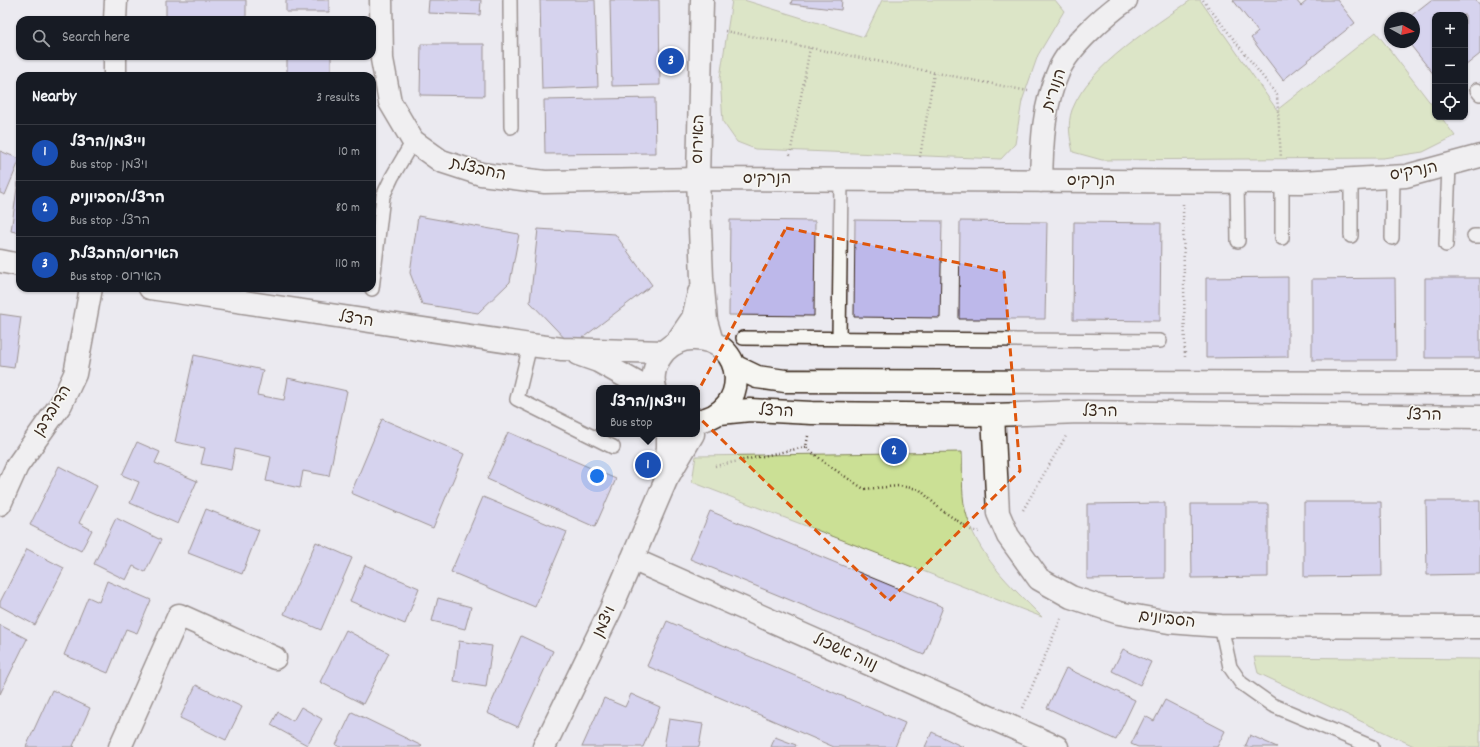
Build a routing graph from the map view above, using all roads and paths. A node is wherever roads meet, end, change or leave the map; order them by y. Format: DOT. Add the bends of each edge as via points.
graph roads {
  1 [pos="116,0"];
  2 [pos="381,0"];
  3 [pos="510,0"];
  4 [pos="702,0"];
  5 [pos="1126,0"];
  6 [pos="1203,0"];
  7 [pos="116,16"];
  8 [pos="703,26"];
  9 [pos="810,48"];
  10 [pos="115,60"];
  11 [pos="115,72"];
  12 [pos="934,73"];
  13 [pos="1050,96"];
  14 [pos="511,127"];
  15 [pos="413,141"];
  16 [pos="1480,156"];
  17 [pos="1449,165"];
  18 [pos="1393,177"];
  19 [pos="698,179"];
  20 [pos="1351,179"];
  21 [pos="786,180"];
  22 [pos="841,180"];
  23 [pos="916,180"];
  24 [pos="1041,181"];
  25 [pos="1182,182"];
  26 [pos="1237,182"];
  27 [pos="1282,182"];
  28 [pos="1351,236"];
  29 [pos="1282,238"];
  30 [pos="1392,238"];
  31 [pos="1238,241"];
  32 [pos="1446,245"];
  33 [pos="376,255"];
  34 [pos="0,261"];
  35 [pos="16,264"];
  36 [pos="702,278"];
  37 [pos="90,292"];
  38 [pos="176,292"];
  39 [pos="743,338"];
  40 [pos="839,339"];
  41 [pos="712,342"];
  42 [pos="1160,342"];
  43 [pos="530,346"];
  44 [pos="670,348"];
  45 [pos="562,349"];
  46 [pos="734,366"];
  47 [pos="1185,382"];
  48 [pos="1480,383"];
  49 [pos="641,385"];
  50 [pos="654,385"];
  51 [pos="1080,412"];
  52 [pos="812,413"];
  53 [pos="993,415"];
  54 [pos="1480,417"];
  55 [pos="703,424"];
  56 [pos="668,437"];
  57 [pos="694,437"];
  58 [pos="613,447"];
  59 [pos="806,447"];
  60 [pos="716,466"];
  61 [pos="660,494"];
  62 [pos="0,504"];
  63 [pos="1008,536"];
  64 [pos="632,559"];
  65 [pos="1071,597"];
  66 [pos="1221,626"];
  67 [pos="1480,627"];
  68 [pos="274,658"];
  69 [pos="1015,728"];
  70 [pos="120,747"];
  71 [pos="544,747"];
  72 [pos="1057,747"];
  73 [pos="1372,747"];
  1 -- 7 [label="street"];
  2 -- 15 [label="street, החבצלת" via="382,59 390,102"];
  3 -- 14 [label="lane"];
  4 -- 8 [label="street, האירוס"];
  5 -- 13 [label="street, הנורית" via="1106,15 1080,41 1059,69"];
  6 -- 27 [label="path" via="1277,95"];
  8 -- 9 [label="path"];
  8 -- 19 [label="street, האירוס"];
  9 -- 12 [label="path"];
  9 -- 21 [label="path"];
  10 -- 11 [label="street"];
  12 -- 13 [label="path"];
  12 -- 23 [label="path"];
  13 -- 24 [label="street, הנורית" via="1042,132"];
  15 -- 19 [label="street, החבצלת" via="441,161 481,174 501,177 545,182"];
  15 -- 33 [label="lane" via="383,196"];
  16 -- 17 [label="street, הנרקיס"];
  17 -- 18 [label="street, הנרקיס"];
  17 -- 32 [label="lane"];
  18 -- 20 [label="street, הנרקיס"];
  18 -- 30 [label="lane"];
  19 -- 21 [label="street, הנרקיס"];
  19 -- 36 [label="street, האירוס"];
  20 -- 27 [label="street, הנרקיס"];
  20 -- 28 [label="lane"];
  21 -- 22 [label="street, הנרקיס"];
  22 -- 23 [label="street, הנרקיס"];
  22 -- 40 [label="lane"];
  23 -- 24 [label="street, הנרקיס"];
  24 -- 25 [label="street, הנרקיס"];
  25 -- 26 [label="street, הנרקיס"];
  25 -- 47 [label="path"];
  26 -- 27 [label="street, הנרקיס"];
  26 -- 31 [label="lane"];
  27 -- 29 [label="lane"];
  34 -- 35 [label="street"];
  36 -- 41 [label="street, האירוס" via="706,321"];
  36 -- 44 [label="street, האירוס" via="693,318"];
  37 -- 62 [label="street, הדובדבן" via="75,374 61,404 17,466"];
  38 -- 43 [label="street, הרצל"];
  39 -- 40 [label="lane"];
  40 -- 42 [label="lane"];
  41 -- 44 [label="street, הרצל" via="688,339"];
  41 -- 46 [label="street" via="721,348"];
  43 -- 45 [label="street, הרצל"];
  43 -- 58 [label="lane" via="517,399"];
  44 -- 45 [label="street, הרצל"];
  44 -- 50 [label="street, האירוס" via="658,361 654,372"];
  45 -- 49 [label="street, הרצל" via="598,361"];
  46 -- 47 [label="street, הרצל" via="757,377 785,381"];
  46 -- 55 [label="street, ויצמן" via="735,392 729,404"];
  47 -- 48 [label="street, הרצל"];
  51 -- 53 [label="street, הרצל"];
  51 -- 54 [label="street, הרצל"];
  51 -- 63 [label="path"];
  52 -- 53 [label="street, הרצל"];
  52 -- 55 [label="street, הרצל" via="750,410"];
  52 -- 59 [label="path"];
  53 -- 63 [label="street, הסביונים" via="998,513"];
  56 -- 61 [label="street, ויצמן"];
  57 -- 61 [label="street, ויצמן" via="666,480"];
  59 -- 60 [label="path"];
  59 -- 63 [label="path" via="864,489 899,486 919,489 940,509 971,530"];
  61 -- 64 [label="street, ויצמן"];
  63 -- 65 [label="street, הסביונים" via="1039,579"];
  64 -- 69 [label="street, נווה אשכול"];
  64 -- 71 [label="street, ויצמן" via="610,611"];
  65 -- 66 [label="street, הסביונים" via="1119,613 1169,622"];
  65 -- 69 [label="path"];
  66 -- 67 [label="street, הסביונים"];
  66 -- 73 [label="lane" via="1230,667 1241,683 1272,705"];
  68 -- 70 [label="street" via="179,615"];
  69 -- 72 [label="street, נווה אשכול"];
}
